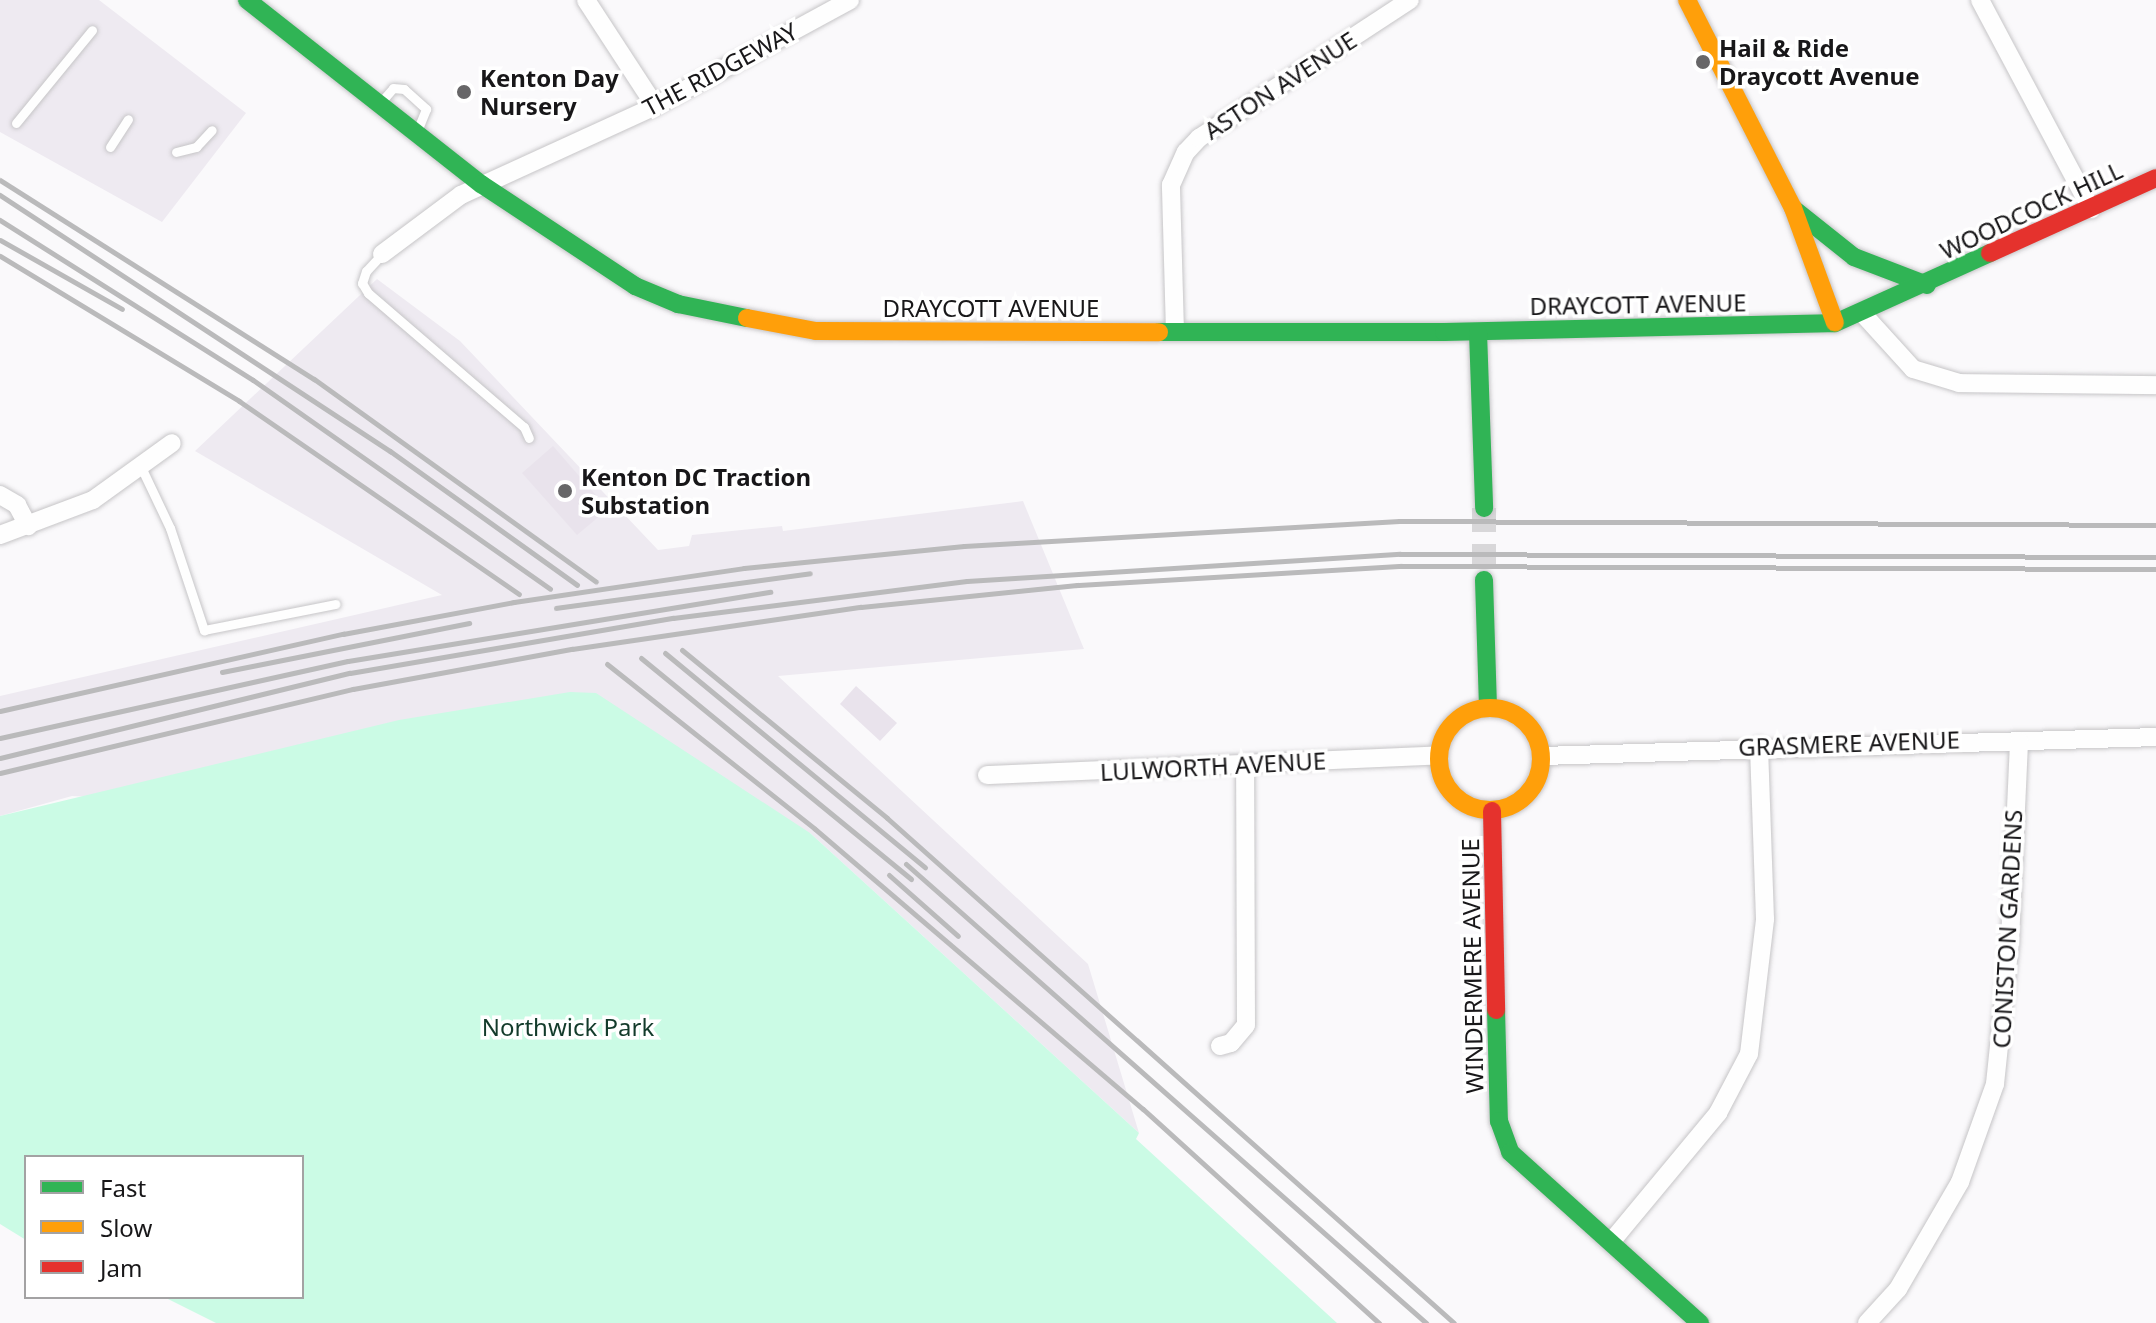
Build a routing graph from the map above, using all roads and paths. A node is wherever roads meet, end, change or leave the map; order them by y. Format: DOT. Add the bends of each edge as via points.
graph roads {
  1 [pos="247,0"];
  2 [pos="586,0"];
  3 [pos="850,0"];
  4 [pos="1410,0"];
  5 [pos="1687,0"];
  6 [pos="1980,0"];
  7 [pos="92,30"];
  8 [pos="378,105"];
  9 [pos="655,106"];
  10 [pos="128,119"];
  11 [pos="16,123"];
  12 [pos="212,130"];
  13 [pos="415,134"];
  14 [pos="110,147"];
  15 [pos="176,152"];
  16 [pos="2156,178"];
  17 [pos="481,184"];
  18 [pos="1793,208"];
  19 [pos="2091,209"];
  20 [pos="382,254"];
  21 [pos="1927,285"];
  22 [pos="1864,315"];
  23 [pos="1835,323"];
  24 [pos="1175,332"];
  25 [pos="1478,332"];
  26 [pos="2156,385"];
  27 [pos="529,438"];
  28 [pos="172,443"];
  29 [pos="141,467"];
  30 [pos="0,495"];
  31 [pos="1484,508"];
  32 [pos="28,526"];
  33 [pos="0,535"];
  34 [pos="1484,580"];
  35 [pos="335,604"];
  36 [pos="1488,708"];
  37 [pos="2156,737"];
  38 [pos="2019,741"];
  39 [pos="1759,746"];
  40 [pos="1439,755"];
  41 [pos="1542,756"];
  42 [pos="1245,766"];
  43 [pos="987,775"];
  44 [pos="1492,811"];
  45 [pos="1220,1046"];
  46 [pos="1611,1242"];
  47 [pos="1700,1323"];
  48 [pos="1867,1323"];
  1 -- 8 [label="street, DRAYCOTT AVENUE"];
  2 -- 9 [label="street"];
  3 -- 9 [label="street, THE RIDGEWAY"];
  4 -- 24 [label="street, ASTON AVENUE" via="1199,138 1186,152 1171,185"];
  5 -- 18 [label="street, WOODCOCK HILL"];
  6 -- 19 [label="street"];
  7 -- 11 [label="lane"];
  8 -- 13 [label="street, DRAYCOTT AVENUE"];
  8 -- 13 [label="lane" via="393,88 404,89 426,109"];
  9 -- 17 [label="street, THE RIDGEWAY"];
  10 -- 14 [label="lane"];
  12 -- 15 [label="lane" via="196,147"];
  13 -- 17 [label="street, DRAYCOTT AVENUE"];
  16 -- 19 [label="street, WOODCOCK HILL"];
  17 -- 20 [label="street, THE RIDGEWAY"];
  17 -- 24 [label="street, DRAYCOTT AVENUE" via="635,286 678,304 816,331"];
  18 -- 21 [label="street, WOODCOCK HILL" via="1854,257"];
  18 -- 23 [label="street, WOODCOCK HILL"];
  19 -- 21 [label="street, WOODCOCK HILL"];
  20 -- 27 [label="lane" via="366,271 362,283 368,293 524,427"];
  21 -- 22 [label="street, WOODCOCK HILL"];
  22 -- 23 [label="street, WOODCOCK HILL"];
  22 -- 26 [label="street" via="1913,369 1959,383"];
  23 -- 25 [label="street, DRAYCOTT AVENUE"];
  24 -- 25 [label="street, DRAYCOTT AVENUE"];
  25 -- 31 [label="street"];
  28 -- 29 [label="street"];
  29 -- 32 [label="street" via="93,500"];
  29 -- 35 [label="lane" via="170,528 204,630"];
  30 -- 32 [label="street" via="17,505"];
  32 -- 33 [label="street"];
  34 -- 36 [label="street"];
  36 -- 40 [label="street" via="1451,726"];
  36 -- 41 [label="street" via="1522,718 1534,732"];
  37 -- 38 [label="street, GRASMERE AVENUE"];
  38 -- 39 [label="street, GRASMERE AVENUE"];
  38 -- 48 [label="street, CONISTON GARDENS" via="2009,953 1995,1084 1960,1182 1933,1234 1898,1289"];
  39 -- 41 [label="street, GRASMERE AVENUE"];
  39 -- 46 [label="street" via="1765,919 1749,1054 1695,1145"];
  40 -- 42 [label="street, LULWORTH AVENUE"];
  40 -- 44 [label="street" via="1447,787 1459,800"];
  41 -- 44 [label="street, WINDERMERE AVENUE" via="1532,790 1519,802"];
  42 -- 43 [label="street, LULWORTH AVENUE"];
  42 -- 45 [label="street" via="1246,1025 1231,1043"];
  44 -- 46 [label="street, WINDERMERE AVENUE" via="1499,1121 1510,1152"];
  46 -- 47 [label="street, WINDERMERE AVENUE"];
}
